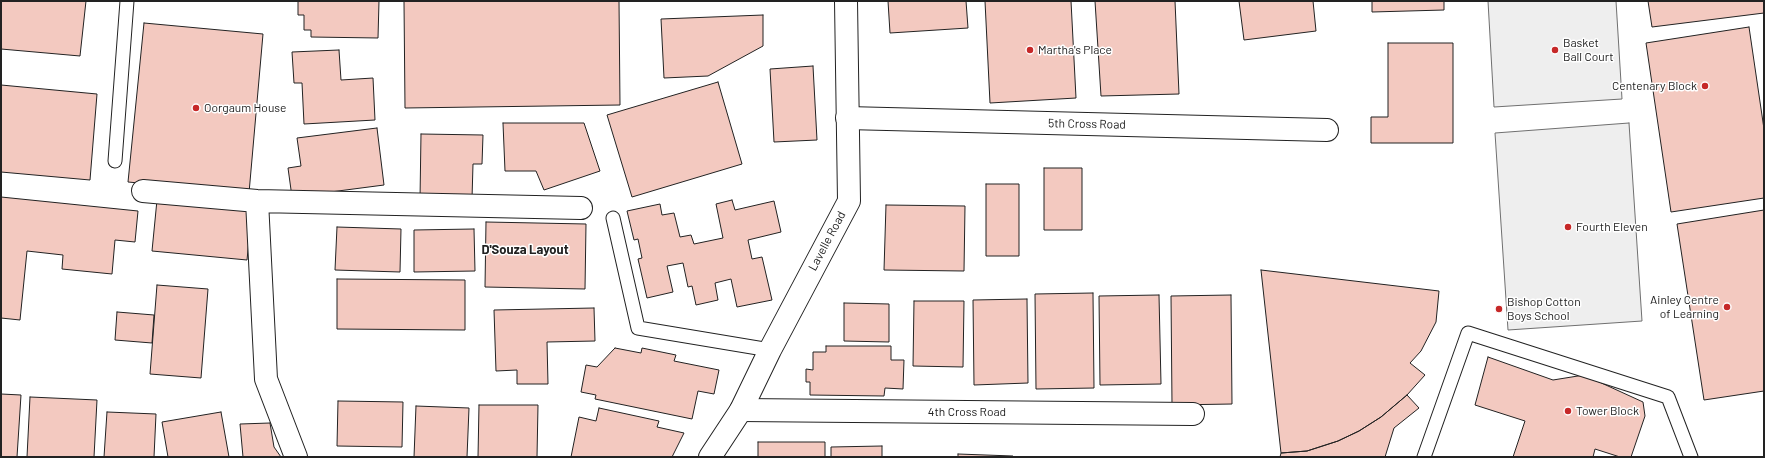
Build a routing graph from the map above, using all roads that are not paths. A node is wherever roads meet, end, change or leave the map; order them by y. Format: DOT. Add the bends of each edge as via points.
graph roads {
  1 [pos="128,1"];
  2 [pos="846,1"];
  3 [pos="848,118"];
  4 [pos="1327,130"];
  5 [pos="115,161"];
  6 [pos="143,192"];
  7 [pos="256,201"];
  8 [pos="581,208"];
  9 [pos="613,218"];
  10 [pos="770,350"];
  11 [pos="741,410"];
  12 [pos="1193,414"];
  13 [pos="296,457"];
  14 [pos="710,457"];
  15 [pos="1424,457"];
  16 [pos="1691,457"];
  1 -- 5 [label="lane"];
  2 -- 3 [label="street, Lavelle Road"];
  3 -- 4 [label="street, 5th Cross Road"];
  3 -- 10 [label="street, Lavelle Road" via="849,201"];
  6 -- 7 [label="street"];
  7 -- 8 [label="street"];
  7 -- 13 [label="street" via="266,380"];
  9 -- 10 [label="lane" via="638,328"];
  10 -- 11 [label="street, Lavelle Road"];
  11 -- 12 [label="street, 4th Cross Road"];
  11 -- 14 [label="street, Lavelle Road"];
  15 -- 16 [label="lane" via="1468,333 1668,397"];
}
